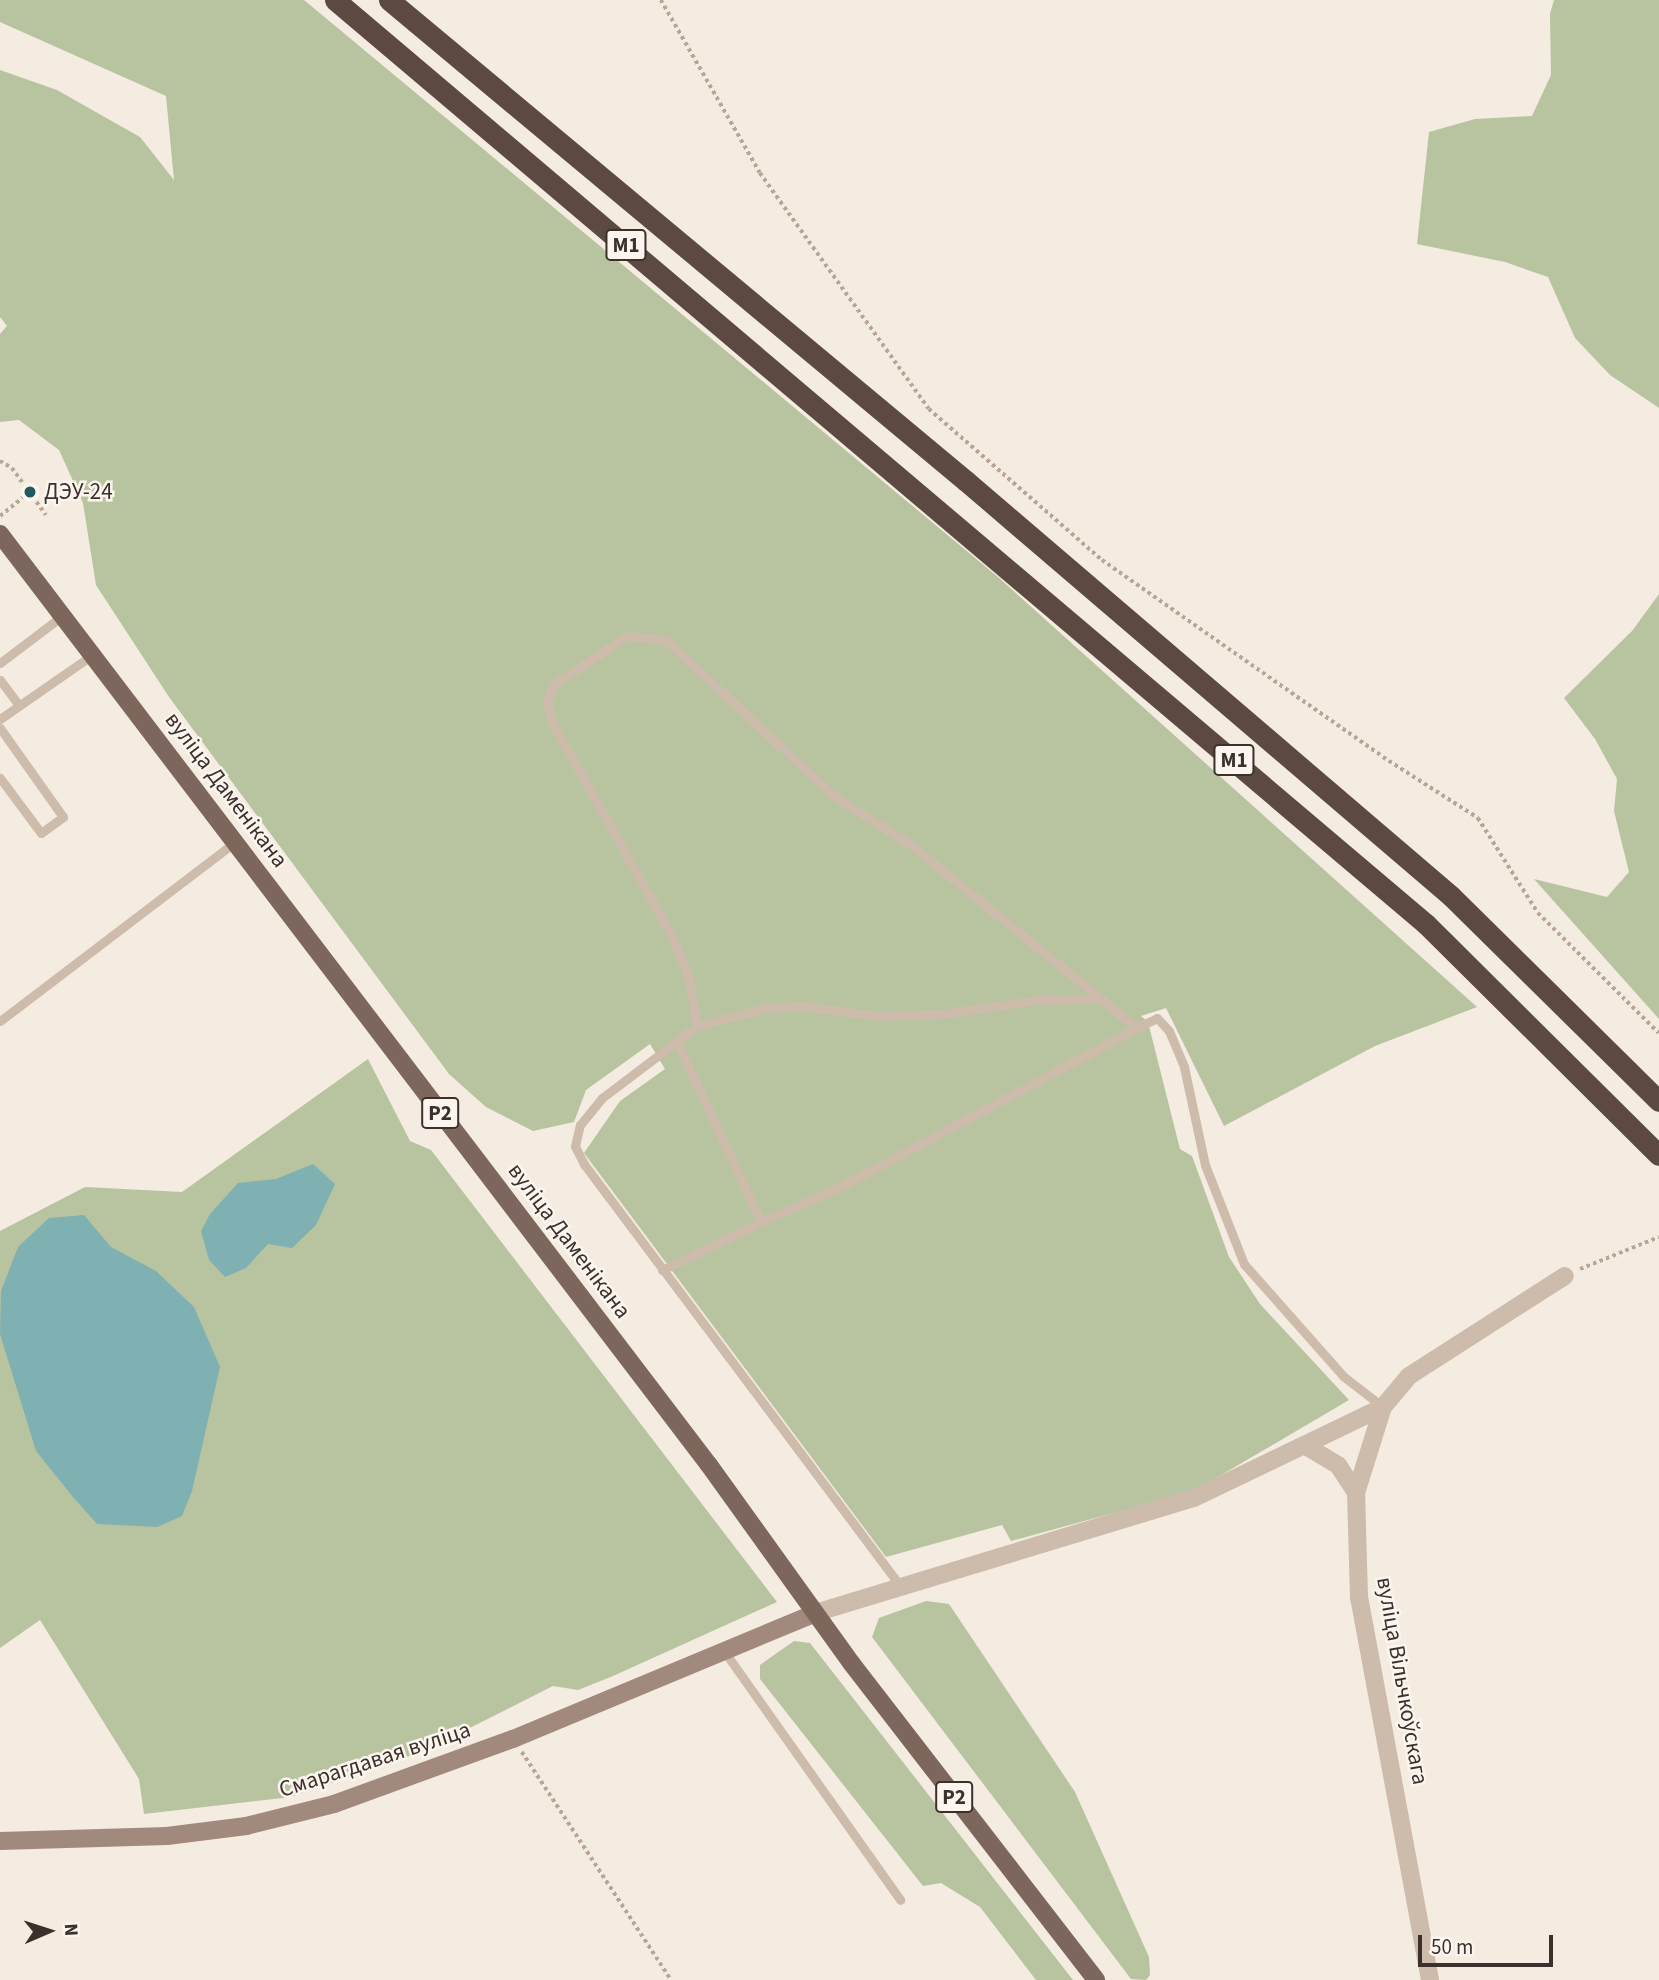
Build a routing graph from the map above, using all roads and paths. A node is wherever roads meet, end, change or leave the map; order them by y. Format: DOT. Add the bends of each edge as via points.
graph roads {
  1 [pos="335,0"];
  2 [pos="389,0"];
  3 [pos="662,0"];
  4 [pos="0,460"];
  5 [pos="30,492"];
  6 [pos="46,515"];
  7 [pos="0,516"];
  8 [pos="0,534"];
  9 [pos="62,616"];
  10 [pos="92,655"];
  11 [pos="0,663"];
  12 [pos="0,680"];
  13 [pos="19,705"];
  14 [pos="0,719"];
  15 [pos="0,728"];
  16 [pos="0,778"];
  17 [pos="234,842"];
  18 [pos="1101,999"];
  19 [pos="0,1021"];
  20 [pos="697,1026"];
  21 [pos="1138,1027"];
  22 [pos="1659,1033"];
  23 [pos="677,1042"];
  24 [pos="1659,1101"];
  25 [pos="1659,1154"];
  26 [pos="761,1222"];
  27 [pos="1659,1237"];
  28 [pos="662,1270"];
  29 [pos="1566,1276"];
  30 [pos="1383,1407"];
  31 [pos="1306,1446"];
  32 [pos="1356,1493"];
  33 [pos="901,1587"];
  34 [pos="815,1613"];
  35 [pos="724,1651"];
  36 [pos="513,1739"];
  37 [pos="0,1842"];
  38 [pos="900,1900"];
  39 [pos="671,1980"];
  40 [pos="1096,1980"];
  41 [pos="1430,1980"];
  1 -- 25 [label="highway, М1" via="1426,924"];
  2 -- 24 [label="highway, М1" via="967,481 1451,896"];
  3 -- 22 [label="path" via="760,173 929,409 1102,560 1478,818 1538,913"];
  4 -- 5 [label="path"];
  5 -- 6 [label="path"];
  5 -- 7 [label="path"];
  8 -- 9 [label="main road, вуліца Даменікана / Р2"];
  9 -- 10 [label="main road, вуліца Даменікана / Р2"];
  9 -- 11 [label="lane"];
  10 -- 13 [label="lane"];
  10 -- 17 [label="main road, вуліца Даменікана / Р2"];
  12 -- 13 [label="lane"];
  13 -- 14 [label="lane"];
  15 -- 16 [label="lane" via="63,817 41,833"];
  17 -- 19 [label="lane"];
  17 -- 34 [label="main road, вуліца Даменікана / Р2" via="709,1465"];
  18 -- 20 [label="lane" via="1038,1000 943,1014 879,1016 800,1006 766,1008"];
  18 -- 20 [label="lane" via="911,845 834,796 666,640 626,636 554,684 547,701 552,722 673,938 689,979"];
  18 -- 21 [label="lane"];
  20 -- 23 [label="lane"];
  21 -- 26 [label="lane" via="842,1186"];
  21 -- 30 [label="lane" via="1157,1018 1169,1031 1184,1067 1205,1166 1244,1264 1343,1376"];
  23 -- 26 [label="lane"];
  23 -- 28 [label="lane" via="602,1098 580,1125 575,1146"];
  26 -- 28 [label="lane"];
  27 -- 29 [label="path"];
  28 -- 33 [label="lane"];
  29 -- 30 [label="street, вуліца Вільчкоўскага" via="1409,1376"];
  30 -- 31 [label="street"];
  30 -- 32 [label="street, вуліца Вільчкоўскага"];
  31 -- 32 [label="street" via="1338,1465"];
  31 -- 33 [label="street" via="1194,1498"];
  32 -- 41 [label="street, вуліца Вільчкоўскага" via="1359,1598"];
  33 -- 34 [label="street"];
  34 -- 35 [label="street, Смарагдавая вуліца"];
  34 -- 40 [label="main road, вуліца Даменікана / Р2"];
  35 -- 36 [label="street, Смарагдавая вуліца"];
  35 -- 38 [label="lane"];
  36 -- 37 [label="street, Смарагдавая вуліца" via="334,1804 246,1826 167,1836"];
  36 -- 39 [label="path"];
}
